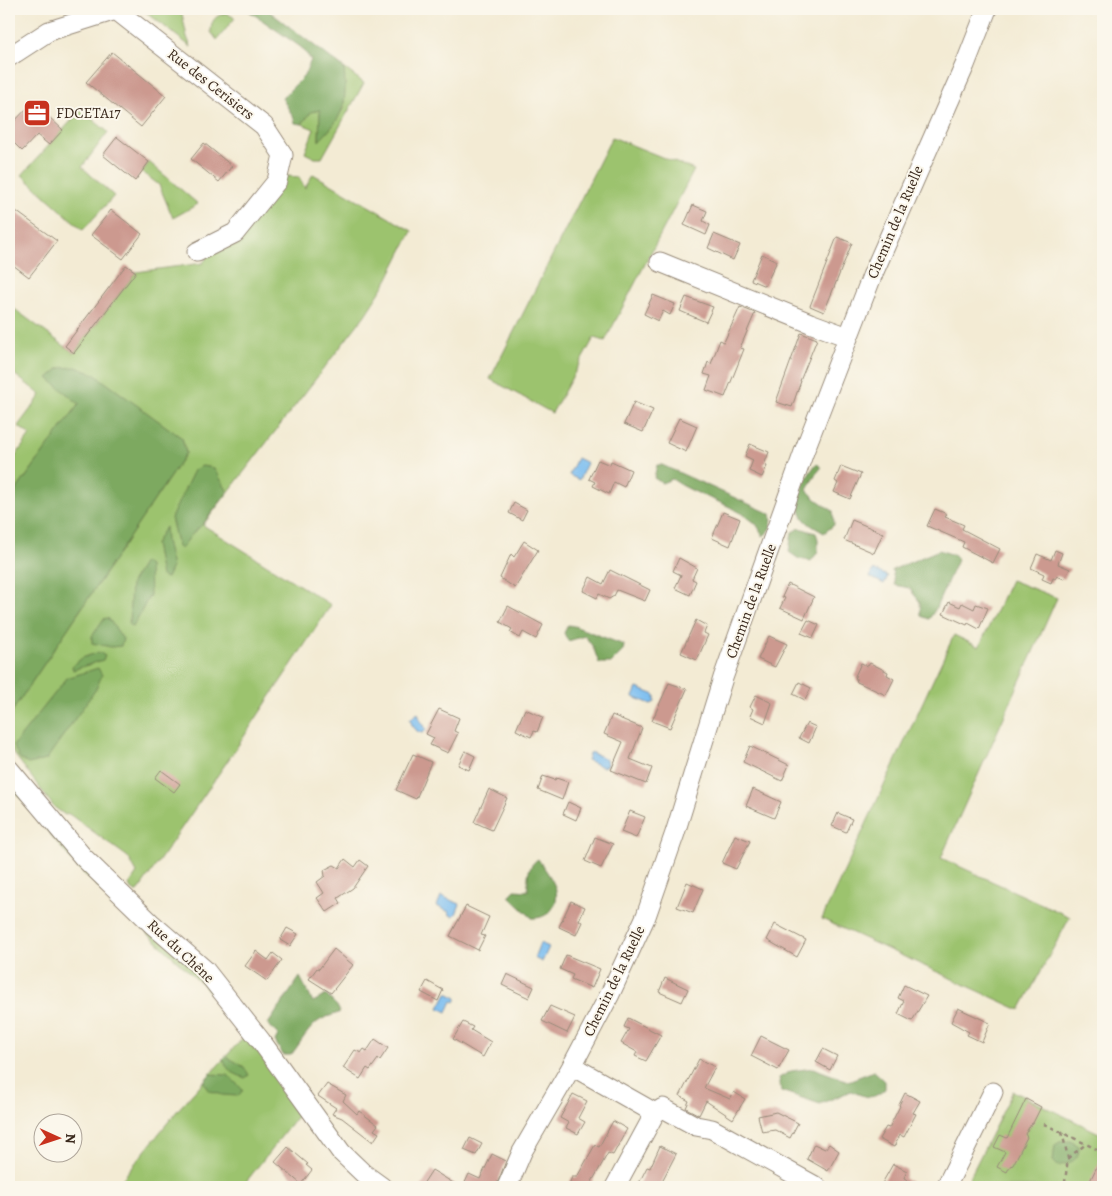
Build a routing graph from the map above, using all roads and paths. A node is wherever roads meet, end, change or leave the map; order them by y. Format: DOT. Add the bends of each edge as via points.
graph roads {
  1 [pos="987,9"];
  2 [pos="9,57"];
  3 [pos="197,252"];
  4 [pos="660,262"];
  5 [pos="848,337"];
  6 [pos="9,768"];
  7 [pos="572,1066"];
  8 [pos="993,1092"];
  9 [pos="655,1113"];
  10 [pos="1044,1124"];
  11 [pos="1062,1132"];
  12 [pos="1087,1143"];
  13 [pos="1103,1152"];
  14 [pos="1068,1158"];
  15 [pos="382,1187"];
  16 [pos="507,1187"];
  17 [pos="615,1187"];
  18 [pos="817,1187"];
  19 [pos="946,1187"];
  20 [pos="1067,1187"];
  1 -- 5 [label="street, Chemin de la Ruelle"];
  2 -- 3 [label="street, Rue des Cerisiers" via="50,31 116,10 264,126 283,155 277,180 235,233"];
  4 -- 5 [label="street"];
  5 -- 7 [label="street, Chemin de la Ruelle" via="804,449 723,678 646,916"];
  6 -- 15 [label="street, Rue du Chêne" via="83,857 205,970 262,1041 342,1152"];
  7 -- 9 [label="street"];
  7 -- 16 [label="street, Chemin de la Ruelle" via="522,1152"];
  8 -- 19 [label="street"];
  9 -- 17 [label="street"];
  9 -- 18 [label="street" via="663,1108 696,1126 712,1129"];
  10 -- 11 [label="path"];
  11 -- 12 [label="path"];
  11 -- 14 [label="path"];
  12 -- 13 [label="path"];
  12 -- 14 [label="path"];
  14 -- 20 [label="path"];
}
